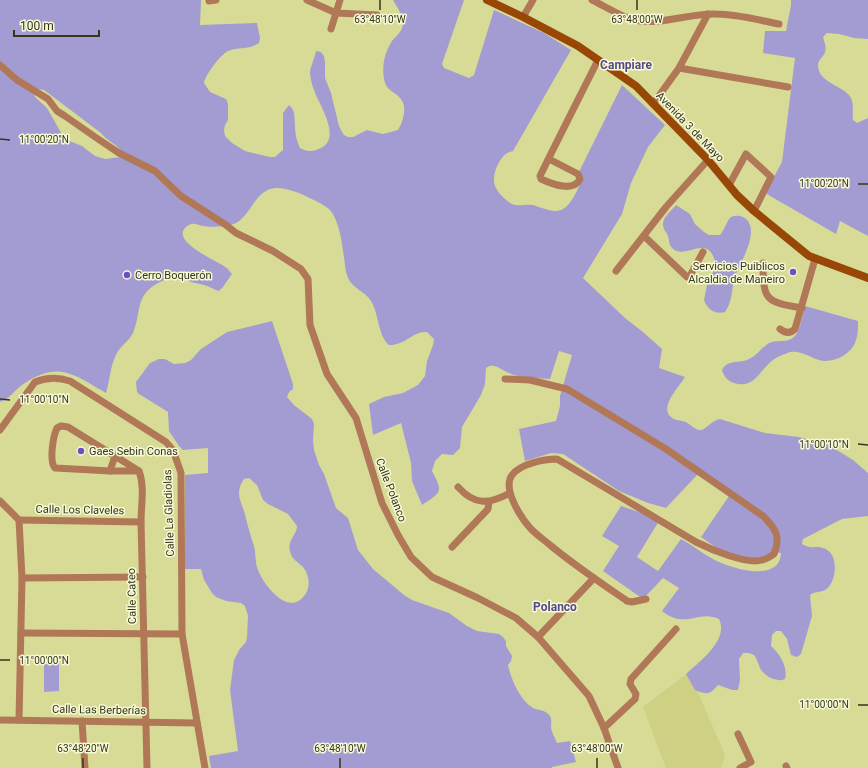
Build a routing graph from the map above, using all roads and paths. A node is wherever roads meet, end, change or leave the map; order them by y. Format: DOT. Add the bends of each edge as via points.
graph roads {
  1 [pos="307,0"];
  2 [pos="340,0"];
  3 [pos="487,0"];
  4 [pos="533,0"];
  5 [pos="592,0"];
  6 [pos="336,13"];
  7 [pos="708,14"];
  8 [pos="377,15"];
  9 [pos="523,17"];
  10 [pos="779,24"];
  11 [pos="331,29"];
  12 [pos="598,60"];
  13 [pos="0,65"];
  14 [pos="679,68"];
  15 [pos="788,87"];
  16 [pos="654,104"];
  17 [pos="549,159"];
  18 [pos="708,160"];
  19 [pos="729,185"];
  20 [pos="754,211"];
  21 [pos="644,236"];
  22 [pos="704,252"];
  23 [pos="815,259"];
  24 [pos="763,262"];
  25 [pos="616,271"];
  26 [pos="868,278"];
  27 [pos="802,308"];
  28 [pos="780,328"];
  29 [pos="505,379"];
  30 [pos="0,430"];
  31 [pos="115,456"];
  32 [pos="110,471"];
  33 [pos="139,471"];
  34 [pos="458,487"];
  35 [pos="510,493"];
  36 [pos="0,502"];
  37 [pos="489,502"];
  38 [pos="19,520"];
  39 [pos="140,522"];
  40 [pos="452,547"];
  41 [pos="143,576"];
  42 [pos="22,578"];
  43 [pos="594,578"];
  44 [pos="646,599"];
  45 [pos="676,629"];
  46 [pos="21,633"];
  47 [pos="144,633"];
  48 [pos="182,634"];
  49 [pos="538,637"];
  50 [pos="0,720"];
  51 [pos="19,720"];
  52 [pos="82,721"];
  53 [pos="145,722"];
  54 [pos="197,722"];
  55 [pos="604,728"];
  56 [pos="738,734"];
  57 [pos="85,768"];
  58 [pos="147,768"];
  59 [pos="205,768"];
  60 [pos="618,768"];
  61 [pos="740,768"];
  1 -- 6 [label="street"];
  2 -- 6 [label="street"];
  3 -- 9 [label="street, Avenida 3 de Mayo"];
  4 -- 9 [label="street"];
  5 -- 7 [label="street" via="637,20 659,21"];
  6 -- 8 [label="street"];
  6 -- 11 [label="street"];
  7 -- 10 [label="street" via="733,15"];
  7 -- 14 [label="street"];
  9 -- 12 [label="street, Avenida 3 de Mayo" via="578,46"];
  12 -- 16 [label="street, Avenida 3 de Mayo" via="636,86"];
  12 -- 17 [label="street"];
  13 -- 49 [label="street, Calle Polanco" via="48,100 57,111 118,153 155,171 181,196 236,233 273,251 301,269 308,279 310,325 317,348 327,374 356,418 382,503 411,557 432,577 516,618"];
  14 -- 15 [label="street"];
  14 -- 16 [label="street"];
  16 -- 18 [label="street, Avenida 3 de Mayo"];
  17 -- 17 [label="street" via="578,174 578,183 570,186 559,185 541,179 540,176"];
  18 -- 19 [label="street, Avenida 3 de Mayo"];
  18 -- 21 [label="street"];
  19 -- 20 [label="street, Avenida 3 de Mayo"];
  19 -- 20 [label="street" via="746,154 771,178"];
  20 -- 23 [label="street, Avenida 3 de Mayo"];
  21 -- 22 [label="street" via="687,277"];
  21 -- 25 [label="street"];
  23 -- 26 [label="street, Avenida 3 de Mayo"];
  23 -- 27 [label="street"];
  24 -- 27 [label="street" via="764,292 771,300 782,305"];
  27 -- 28 [label="street" via="792,332 788,333"];
  29 -- 35 [label="street" via="530,380 567,389 666,449 769,521 777,534 777,546 774,554 758,561 706,547 557,459 539,461 515,471 510,478"];
  30 -- 48 [label="street, Calle La Gladiolas" via="35,382 51,378 70,381 166,442 173,450 180,473"];
  31 -- 32 [label="street"];
  31 -- 32 [label="street" via="68,427 61,426 54,433 52,462 55,468"];
  31 -- 33 [label="street"];
  32 -- 33 [label="street"];
  33 -- 39 [label="street, Calle Cateo" via="143,484"];
  34 -- 37 [label="street" via="477,501"];
  35 -- 37 [label="street"];
  35 -- 43 [label="street" via="532,530"];
  36 -- 38 [label="street"];
  37 -- 40 [label="street" via="488,509"];
  38 -- 39 [label="street, Calle Los Claveles"];
  38 -- 42 [label="street"];
  39 -- 41 [label="street, Calle Cateo"];
  41 -- 42 [label="street"];
  41 -- 47 [label="street, Calle Cateo"];
  42 -- 46 [label="street"];
  43 -- 44 [label="street" via="627,601"];
  43 -- 49 [label="street"];
  45 -- 55 [label="street" via="631,679 635,699"];
  46 -- 47 [label="street"];
  46 -- 51 [label="street"];
  47 -- 48 [label="street"];
  47 -- 53 [label="street, Calle Cateo"];
  48 -- 54 [label="street, Calle La Gladiolas"];
  49 -- 55 [label="street, Calle Polanco" via="589,696"];
  50 -- 51 [label="street, Calle Las Berberías"];
  51 -- 52 [label="street, Calle Las Berberías"];
  52 -- 53 [label="street, Calle Las Berberías"];
  52 -- 57 [label="street"];
  53 -- 54 [label="street, Calle Las Berberías"];
  53 -- 58 [label="street, Calle Cateo"];
  54 -- 59 [label="street, Calle La Gladiolas"];
  55 -- 60 [label="street, Calle Polanco"];
  56 -- 61 [label="street" via="751,762"];
}
